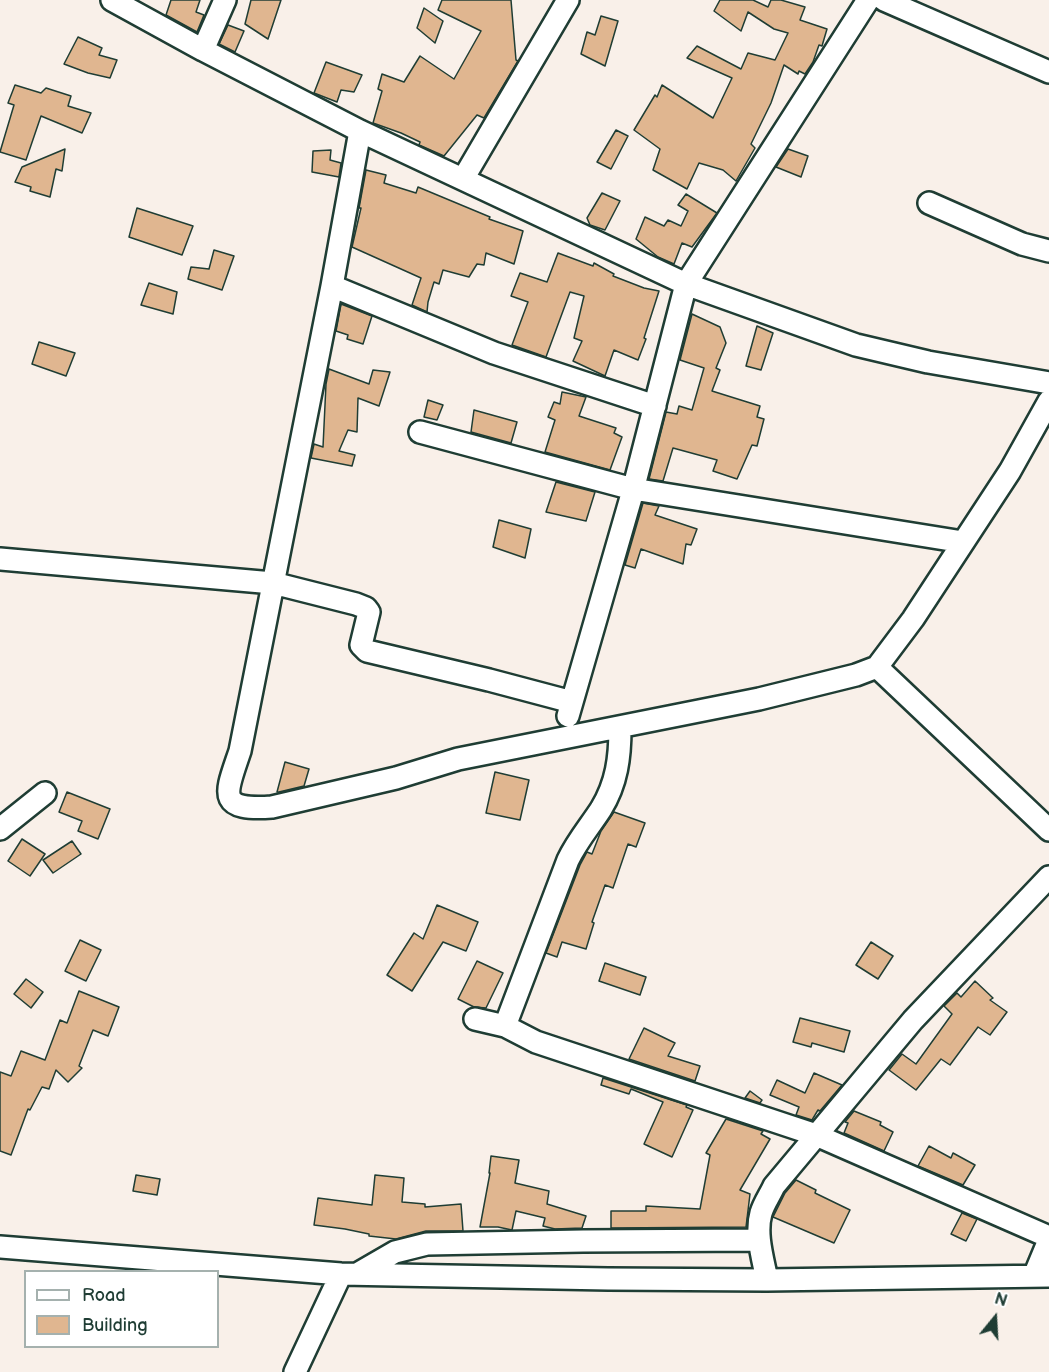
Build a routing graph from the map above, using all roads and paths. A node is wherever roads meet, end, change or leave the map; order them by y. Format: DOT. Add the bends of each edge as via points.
graph roads {
  1 [pos="112,0"];
  2 [pos="225,0"];
  3 [pos="568,0"];
  4 [pos="884,0"];
  5 [pos="861,3"];
  6 [pos="203,50"];
  7 [pos="1049,72"];
  8 [pos="360,131"];
  9 [pos="463,179"];
  10 [pos="929,203"];
  11 [pos="1049,251"];
  12 [pos="686,284"];
  13 [pos="332,286"];
  14 [pos="1049,383"];
  15 [pos="1049,400"];
  16 [pos="655,406"];
  17 [pos="420,432"];
  18 [pos="633,489"];
  19 [pos="963,542"];
  20 [pos="0,559"];
  21 [pos="273,583"];
  22 [pos="877,667"];
  23 [pos="620,728"];
  24 [pos="45,793"];
  25 [pos="0,829"];
  26 [pos="1049,830"];
  27 [pos="1049,877"];
  28 [pos="475,1019"];
  29 [pos="505,1026"];
  30 [pos="816,1135"];
  31 [pos="0,1247"];
  32 [pos="1045,1255"];
  33 [pos="763,1257"];
  34 [pos="349,1274"];
  35 [pos="295,1372"];
  1 -- 6 [label="street"];
  2 -- 6 [label="street"];
  3 -- 9 [label="street"];
  4 -- 7 [label="street"];
  5 -- 12 [label="street"];
  6 -- 8 [label="street"];
  8 -- 9 [label="street"];
  8 -- 13 [label="street"];
  9 -- 12 [label="street"];
  10 -- 11 [label="street"];
  12 -- 14 [label="street" via="856,345"];
  12 -- 16 [label="street"];
  13 -- 16 [label="street" via="494,353"];
  13 -- 21 [label="street"];
  15 -- 19 [label="street" via="1010,471"];
  16 -- 18 [label="street"];
  17 -- 18 [label="street"];
  18 -- 19 [label="street"];
  18 -- 21 [label="street" via="570,709 489,680 369,652 360,645 369,612 366,608"];
  19 -- 22 [label="street" via="913,620"];
  20 -- 21 [label="street"];
  21 -- 23 [label="street" via="240,751 227,794 238,806 272,807 458,759"];
  22 -- 23 [label="street" via="759,699"];
  22 -- 26 [label="street"];
  23 -- 29 [label="street" via="617,773 601,808 568,860"];
  24 -- 25 [label="street"];
  27 -- 30 [label="street" via="913,1020"];
  28 -- 29 [label="street"];
  29 -- 30 [label="street" via="536,1042"];
  30 -- 32 [label="street"];
  30 -- 33 [label="street" via="774,1186 761,1213"];
  31 -- 34 [label="street"];
  32 -- 33 [label="street"];
  33 -- 34 [label="street" via="608,1279"];
  33 -- 34 [label="street" via="583,1241 427,1244 389,1254"];
  34 -- 35 [label="street"];
}
